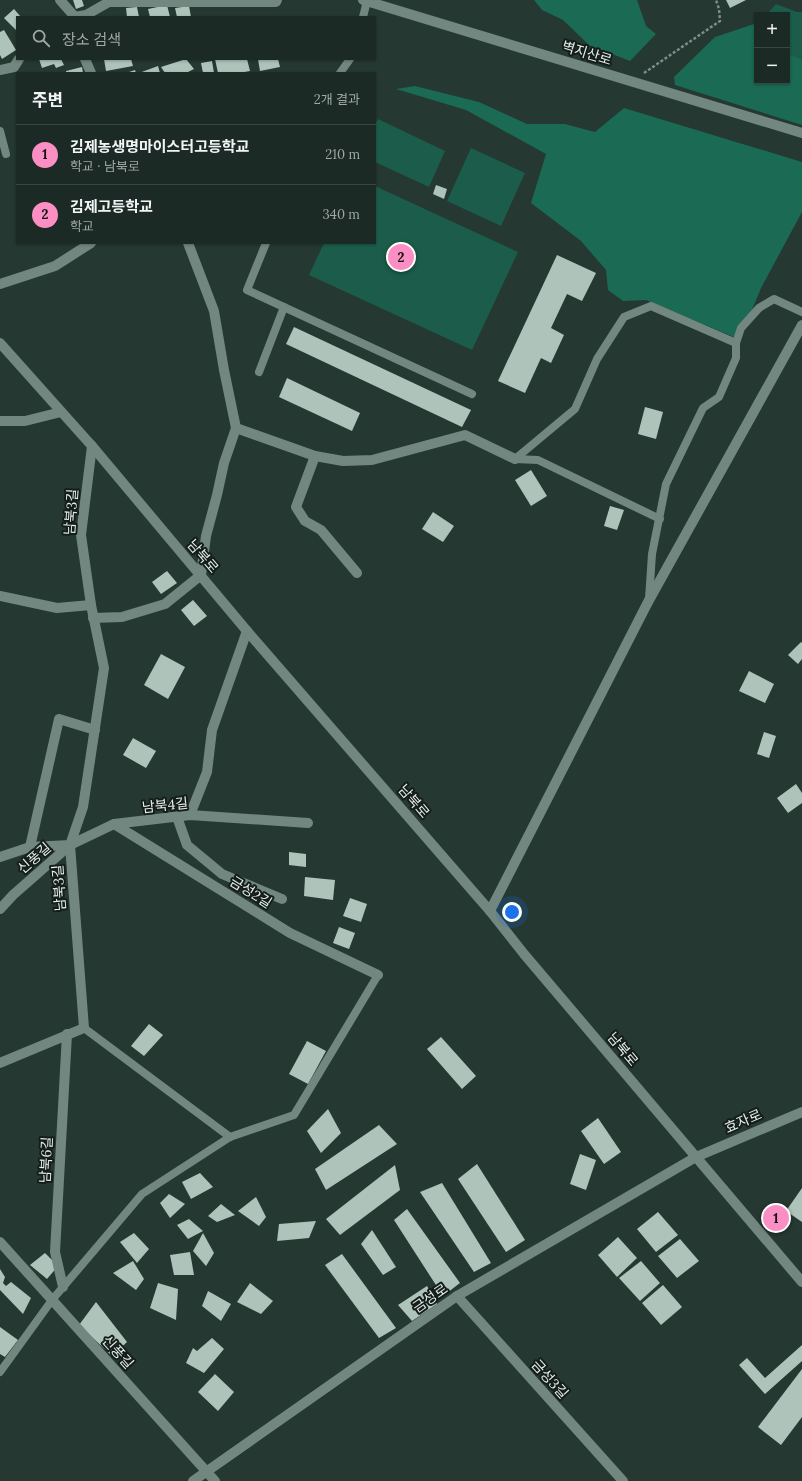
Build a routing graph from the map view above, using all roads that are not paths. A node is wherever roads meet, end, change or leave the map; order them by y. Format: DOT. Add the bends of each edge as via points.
graph roads {
  1 [pos="60,0"];
  2 [pos="277,0"];
  3 [pos="365,0"];
  4 [pos="74,16"];
  5 [pos="80,16"];
  6 [pos="363,16"];
  7 [pos="18,60"];
  8 [pos="85,60"];
  9 [pos="349,60"];
  10 [pos="0,70"];
  11 [pos="91,72"];
  12 [pos="341,72"];
  13 [pos="0,131"];
  14 [pos="802,133"];
  15 [pos="6,154"];
  16 [pos="89,244"];
  17 [pos="188,244"];
  18 [pos="266,244"];
  19 [pos="0,284"];
  20 [pos="284,307"];
  21 [pos="802,312"];
  22 [pos="802,325"];
  23 [pos="0,343"];
  24 [pos="736,343"];
  25 [pos="259,372"];
  26 [pos="472,394"];
  27 [pos="61,412"];
  28 [pos="0,421"];
  29 [pos="236,428"];
  30 [pos="92,446"];
  31 [pos="315,456"];
  32 [pos="515,459"];
  33 [pos="660,519"];
  34 [pos="357,573"];
  35 [pos="201,575"];
  36 [pos="0,596"];
  37 [pos="648,602"];
  38 [pos="91,605"];
  39 [pos="93,618"];
  40 [pos="247,631"];
  41 [pos="95,730"];
  42 [pos="190,815"];
  43 [pos="177,817"];
  44 [pos="308,822"];
  45 [pos="114,824"];
  46 [pos="70,845"];
  47 [pos="30,847"];
  48 [pos="0,857"];
  49 [pos="282,899"];
  50 [pos="0,909"];
  51 [pos="490,911"];
  52 [pos="378,974"];
  53 [pos="84,1028"];
  54 [pos="67,1034"];
  55 [pos="0,1063"];
  56 [pos="802,1112"];
  57 [pos="230,1137"];
  58 [pos="696,1157"];
  59 [pos="0,1242"];
  60 [pos="802,1282"];
  61 [pos="63,1287"];
  62 [pos="457,1296"];
  63 [pos="52,1300"];
  64 [pos="0,1372"];
  65 [pos="207,1471"];
  66 [pos="193,1481"];
  67 [pos="215,1481"];
  68 [pos="623,1481"];
  1 -- 4 [label="street"];
  2 -- 5 [label="street" via="109,2"];
  3 -- 6 [label="lane"];
  3 -- 14 [label="street, 벽지산로"];
  7 -- 10 [label="street" via="14,67"];
  8 -- 11 [label="street"];
  9 -- 12 [label="lane"];
  13 -- 15 [label="lane"];
  16 -- 19 [label="street" via="55,266"];
  17 -- 29 [label="street" via="214,311"];
  18 -- 20 [label="lane" via="247,290"];
  20 -- 25 [label="lane"];
  20 -- 26 [label="lane"];
  21 -- 24 [label="lane" via="774,299 759,308 741,328"];
  22 -- 37 [label="street"];
  23 -- 27 [label="street, 남북로"];
  24 -- 32 [label="lane" via="651,306 624,317 597,359 575,409"];
  24 -- 33 [label="lane" via="736,358 719,397 703,408 666,484"];
  27 -- 28 [label="street" via="25,421"];
  27 -- 30 [label="street, 남북로"];
  29 -- 31 [label="street"];
  29 -- 35 [label="street" via="224,463 206,536"];
  30 -- 35 [label="street, 남북로"];
  30 -- 38 [label="street, 남북3길" via="81,535"];
  31 -- 32 [label="street" via="343,461 372,460 465,435"];
  31 -- 34 [label="street" via="296,507 305,521 321,530"];
  32 -- 33 [label="lane" via="538,460"];
  33 -- 37 [label="lane" via="652,554"];
  35 -- 39 [label="street" via="165,604 122,617"];
  35 -- 40 [label="street, 남북로"];
  36 -- 38 [label="street" via="57,608"];
  37 -- 51 [label="street"];
  38 -- 39 [label="street, 남북3길"];
  39 -- 41 [label="street, 남북3길" via="104,668"];
  40 -- 42 [label="street" via="212,730 207,772"];
  40 -- 51 [label="street, 남북로"];
  41 -- 46 [label="street, 남북3길" via="83,807"];
  41 -- 47 [label="street" via="59,719"];
  42 -- 43 [label="street, 남북4길"];
  42 -- 44 [label="street, 남북4길"];
  43 -- 45 [label="street, 남북4길"];
  43 -- 49 [label="street" via="187,845 222,874"];
  45 -- 46 [label="street, 남북4길"];
  45 -- 52 [label="street, 금성2길" via="290,933"];
  46 -- 47 [label="street, 남북4길"];
  46 -- 50 [label="street, 신풍길"];
  46 -- 53 [label="street, 남북3길"];
  47 -- 48 [label="street, 남북4길"];
  51 -- 58 [label="street, 남북로"];
  52 -- 57 [label="lane" via="294,1115"];
  53 -- 54 [label="street"];
  53 -- 57 [label="lane"];
  54 -- 55 [label="street"];
  54 -- 61 [label="street, 남북6길" via="55,1252"];
  56 -- 58 [label="street, 효자로"];
  57 -- 61 [label="lane" via="142,1194"];
  58 -- 60 [label="street, 남북로"];
  58 -- 62 [label="street, 금성로"];
  59 -- 63 [label="street, 신풍길"];
  61 -- 63 [label="lane"];
  62 -- 65 [label="street, 금성로"];
  62 -- 68 [label="street, 금성3길"];
  63 -- 64 [label="lane"];
  63 -- 65 [label="street, 신풍길"];
  65 -- 66 [label="street, 금성로"];
  65 -- 67 [label="street, 신풍길"];
}
